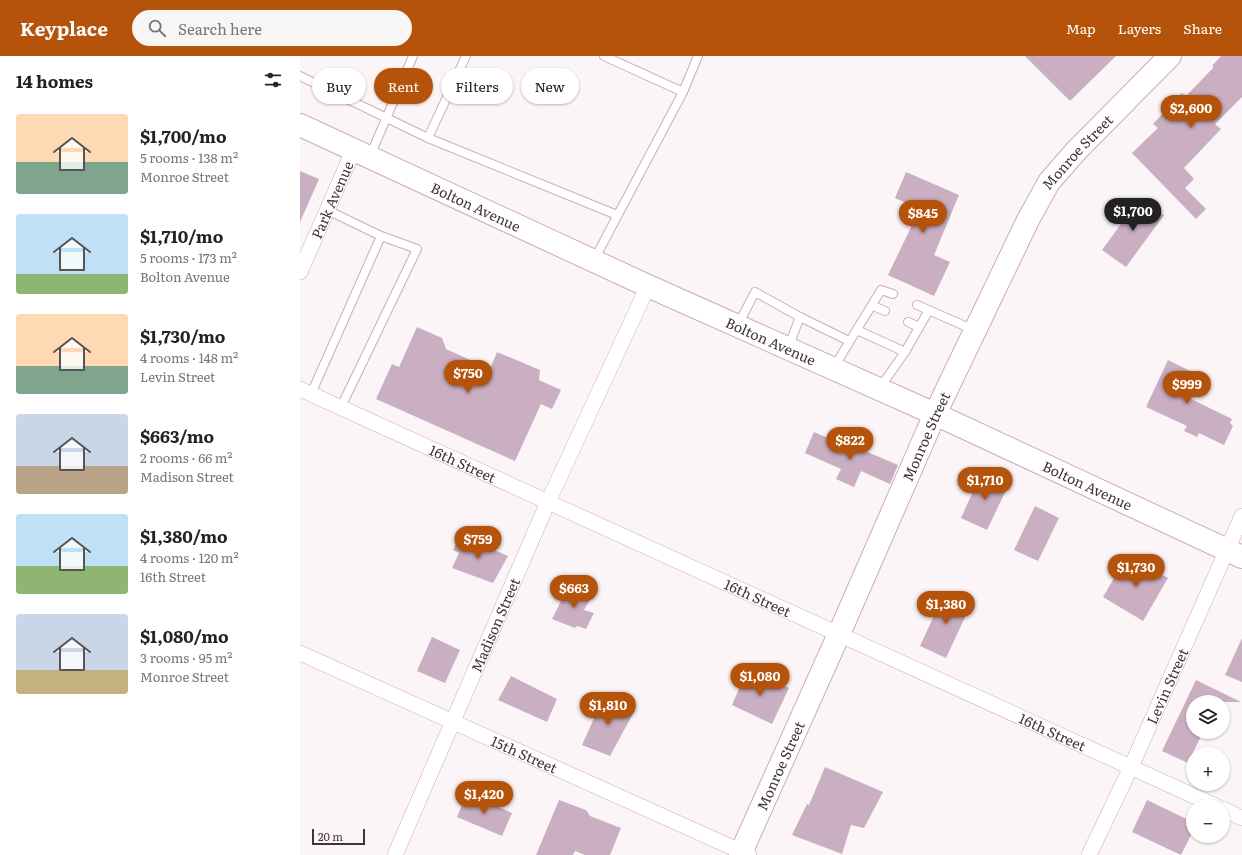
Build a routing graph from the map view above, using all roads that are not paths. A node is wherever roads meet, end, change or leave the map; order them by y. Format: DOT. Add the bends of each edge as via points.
graph roads {
  1 [pos="413,56"];
  2 [pos="466,56"];
  3 [pos="604,56"];
  4 [pos="698,56"];
  5 [pos="1170,56"];
  6 [pos="300,76"];
  7 [pos="683,92"];
  8 [pos="387,117"];
  9 [pos="300,125"];
  10 [pos="428,138"];
  11 [pos="362,153"];
  12 [pos="327,210"];
  13 [pos="617,215"];
  14 [pos="381,236"];
  15 [pos="593,260"];
  16 [pos="300,272"];
  17 [pos="648,286"];
  18 [pos="893,294"];
  19 [pos="917,305"];
  20 [pos="873,306"];
  21 [pos="929,310"];
  22 [pos="885,311"];
  23 [pos="800,317"];
  24 [pos="908,322"];
  25 [pos="738,326"];
  26 [pos="919,327"];
  27 [pos="857,330"];
  28 [pos="974,330"];
  29 [pos="849,341"];
  30 [pos="788,349"];
  31 [pos="905,352"];
  32 [pos="833,369"];
  33 [pos="879,389"];
  34 [pos="306,391"];
  35 [pos="341,407"];
  36 [pos="935,414"];
  37 [pos="548,502"];
  38 [pos="1242,516"];
  39 [pos="1235,554"];
  40 [pos="839,634"];
  41 [pos="300,653"];
  42 [pos="454,722"];
  43 [pos="1131,767"];
  44 [pos="1201,799"];
  45 [pos="1230,812"];
  46 [pos="1242,818"];
  47 [pos="744,854"];
  48 [pos="395,855"];
  49 [pos="1089,855"];
  1 -- 8 [label="lane"];
  2 -- 10 [label="lane"];
  3 -- 7 [label="lane"];
  4 -- 7 [label="lane"];
  5 -- 28 [label="main road, Monroe Street" via="1049,182"];
  6 -- 8 [label="lane"];
  7 -- 13 [label="lane"];
  8 -- 10 [label="lane"];
  8 -- 11 [label="lane"];
  9 -- 11 [label="main road, Bolton Avenue"];
  10 -- 13 [label="lane"];
  11 -- 12 [label="street, Park Avenue"];
  11 -- 15 [label="main road, Bolton Avenue"];
  12 -- 14 [label="lane"];
  12 -- 16 [label="street, Park Avenue"];
  13 -- 15 [label="lane"];
  14 -- 34 [label="lane"];
  14 -- 35 [label="lane" via="417,249"];
  15 -- 17 [label="main road, Bolton Avenue"];
  17 -- 25 [label="main road, Bolton Avenue"];
  17 -- 37 [label="street, Madison Street"];
  18 -- 20 [label="lane" via="881,290"];
  19 -- 21 [label="lane"];
  20 -- 22 [label="lane"];
  20 -- 27 [label="lane"];
  21 -- 26 [label="lane"];
  21 -- 28 [label="lane"];
  23 -- 25 [label="lane" via="755,292"];
  23 -- 29 [label="lane"];
  23 -- 30 [label="lane"];
  24 -- 26 [label="lane"];
  25 -- 30 [label="main road, Bolton Avenue"];
  26 -- 31 [label="lane"];
  27 -- 29 [label="lane"];
  27 -- 31 [label="lane"];
  28 -- 36 [label="main road, Monroe Street"];
  29 -- 32 [label="lane"];
  30 -- 32 [label="main road, Bolton Avenue"];
  31 -- 33 [label="lane"];
  32 -- 33 [label="main road, Bolton Avenue"];
  33 -- 36 [label="main road, Bolton Avenue"];
  34 -- 35 [label="street, 16th Street"];
  35 -- 37 [label="street, 16th Street"];
  36 -- 39 [label="main road, Bolton Avenue"];
  36 -- 40 [label="main road, Monroe Street"];
  37 -- 40 [label="street, 16th Street"];
  37 -- 42 [label="street, Madison Street"];
  38 -- 39 [label="street, Levin Street"];
  39 -- 43 [label="street, Levin Street"];
  40 -- 43 [label="street, 16th Street"];
  40 -- 47 [label="main road, Monroe Street"];
  41 -- 42 [label="street, 15th Street"];
  42 -- 47 [label="street, 15th Street"];
  42 -- 48 [label="street, Madison Street"];
  43 -- 44 [label="street, 16th Street"];
  43 -- 49 [label="street, Levin Street"];
  45 -- 46 [label="street"];
}
